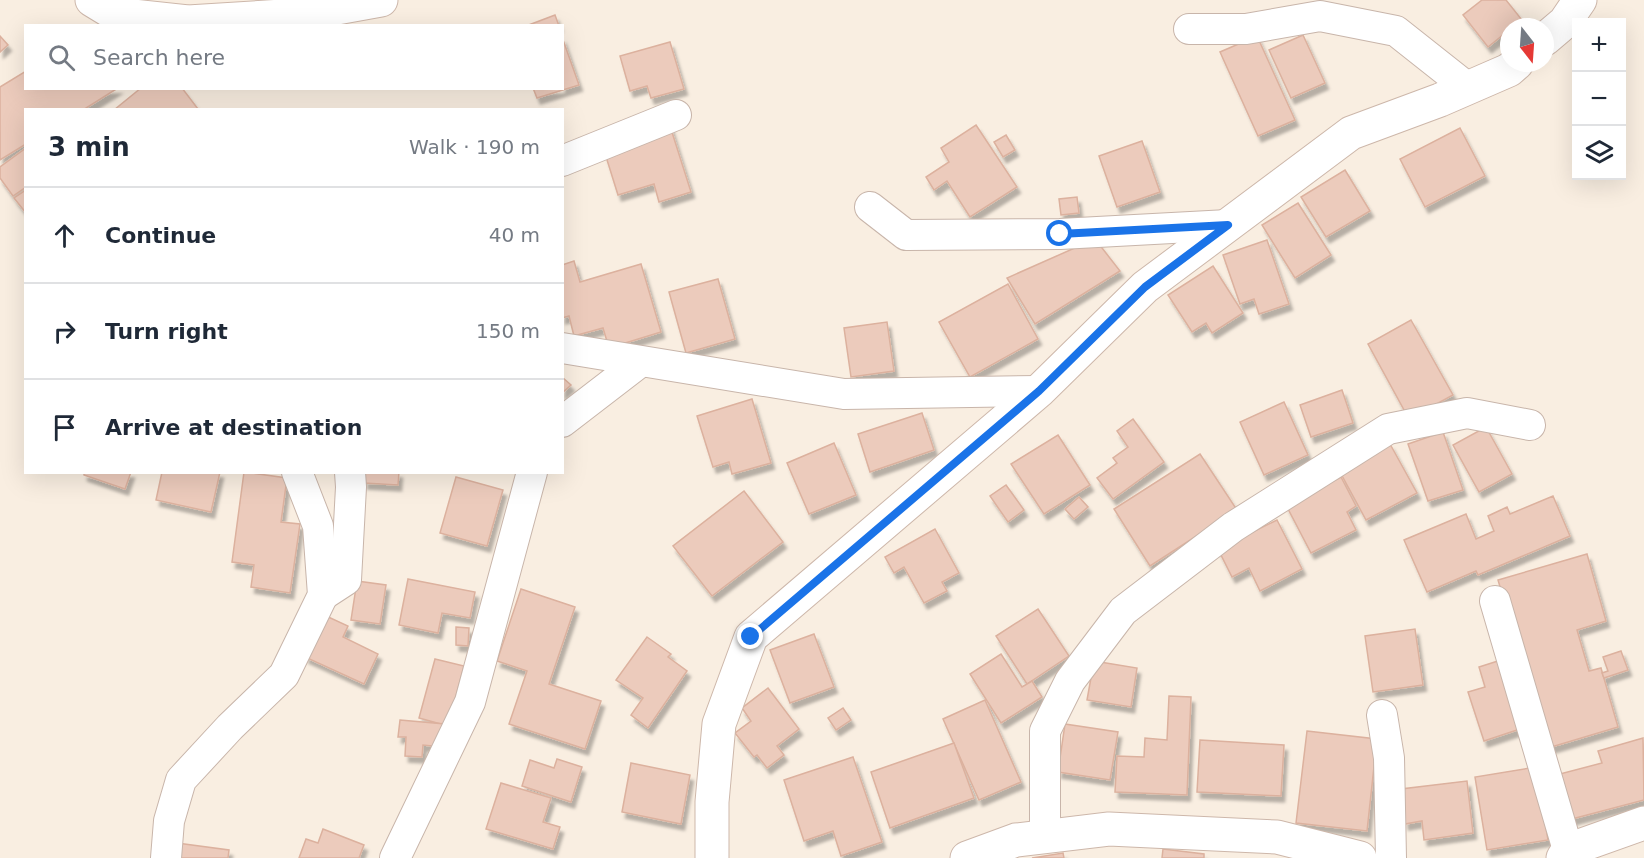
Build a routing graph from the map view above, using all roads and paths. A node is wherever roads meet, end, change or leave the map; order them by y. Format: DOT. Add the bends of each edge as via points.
graph roads {
  1 [pos="92,0"];
  2 [pos="381,0"];
  3 [pos="1580,0"];
  4 [pos="1189,29"];
  5 [pos="1554,31"];
  6 [pos="1504,72"];
  7 [pos="1468,88"];
  8 [pos="676,115"];
  9 [pos="564,160"];
  10 [pos="870,207"];
  11 [pos="1228,225"];
  12 [pos="564,348"];
  13 [pos="640,362"];
  14 [pos="1039,391"];
  15 [pos="564,420"];
  16 [pos="1530,425"];
  17 [pos="298,474"];
  18 [pos="350,474"];
  19 [pos="531,474"];
  20 [pos="323,595"];
  21 [pos="1495,601"];
  22 [pos="1382,716"];
  23 [pos="1644,823"];
  24 [pos="1045,837"];
  25 [pos="1566,854"];
  26 [pos="166,858"];
  27 [pos="395,858"];
  28 [pos="712,858"];
  29 [pos="967,858"];
  30 [pos="1360,858"];
  31 [pos="1391,858"];
  1 -- 2 [label="street" via="115,14 188,22 298,15"];
  3 -- 5 [label="street"];
  4 -- 7 [label="street" via="1246,29 1320,16 1396,31"];
  6 -- 7 [label="street"];
  7 -- 11 [label="street" via="1351,133"];
  8 -- 9 [label="street"];
  10 -- 11 [label="street" via="906,235 1060,234"];
  11 -- 14 [label="street" via="1145,287"];
  12 -- 13 [label="street"];
  13 -- 14 [label="street" via="844,394"];
  13 -- 15 [label="street"];
  14 -- 28 [label="street" via="751,637 719,724"];
  16 -- 24 [label="street" via="1467,413 1389,429 1233,527 1123,611 1070,681 1045,731"];
  17 -- 20 [label="street" via="318,526"];
  18 -- 20 [label="street" via="346,580"];
  19 -- 27 [label="street" via="470,702"];
  20 -- 26 [label="street" via="284,675 181,780 169,822"];
  21 -- 25 [label="street"];
  22 -- 31 [label="street" via="1389,758"];
  23 -- 25 [label="street"];
  24 -- 29 [label="street" via="1016,840"];
  24 -- 30 [label="street" via="1109,829 1277,837"];
}
